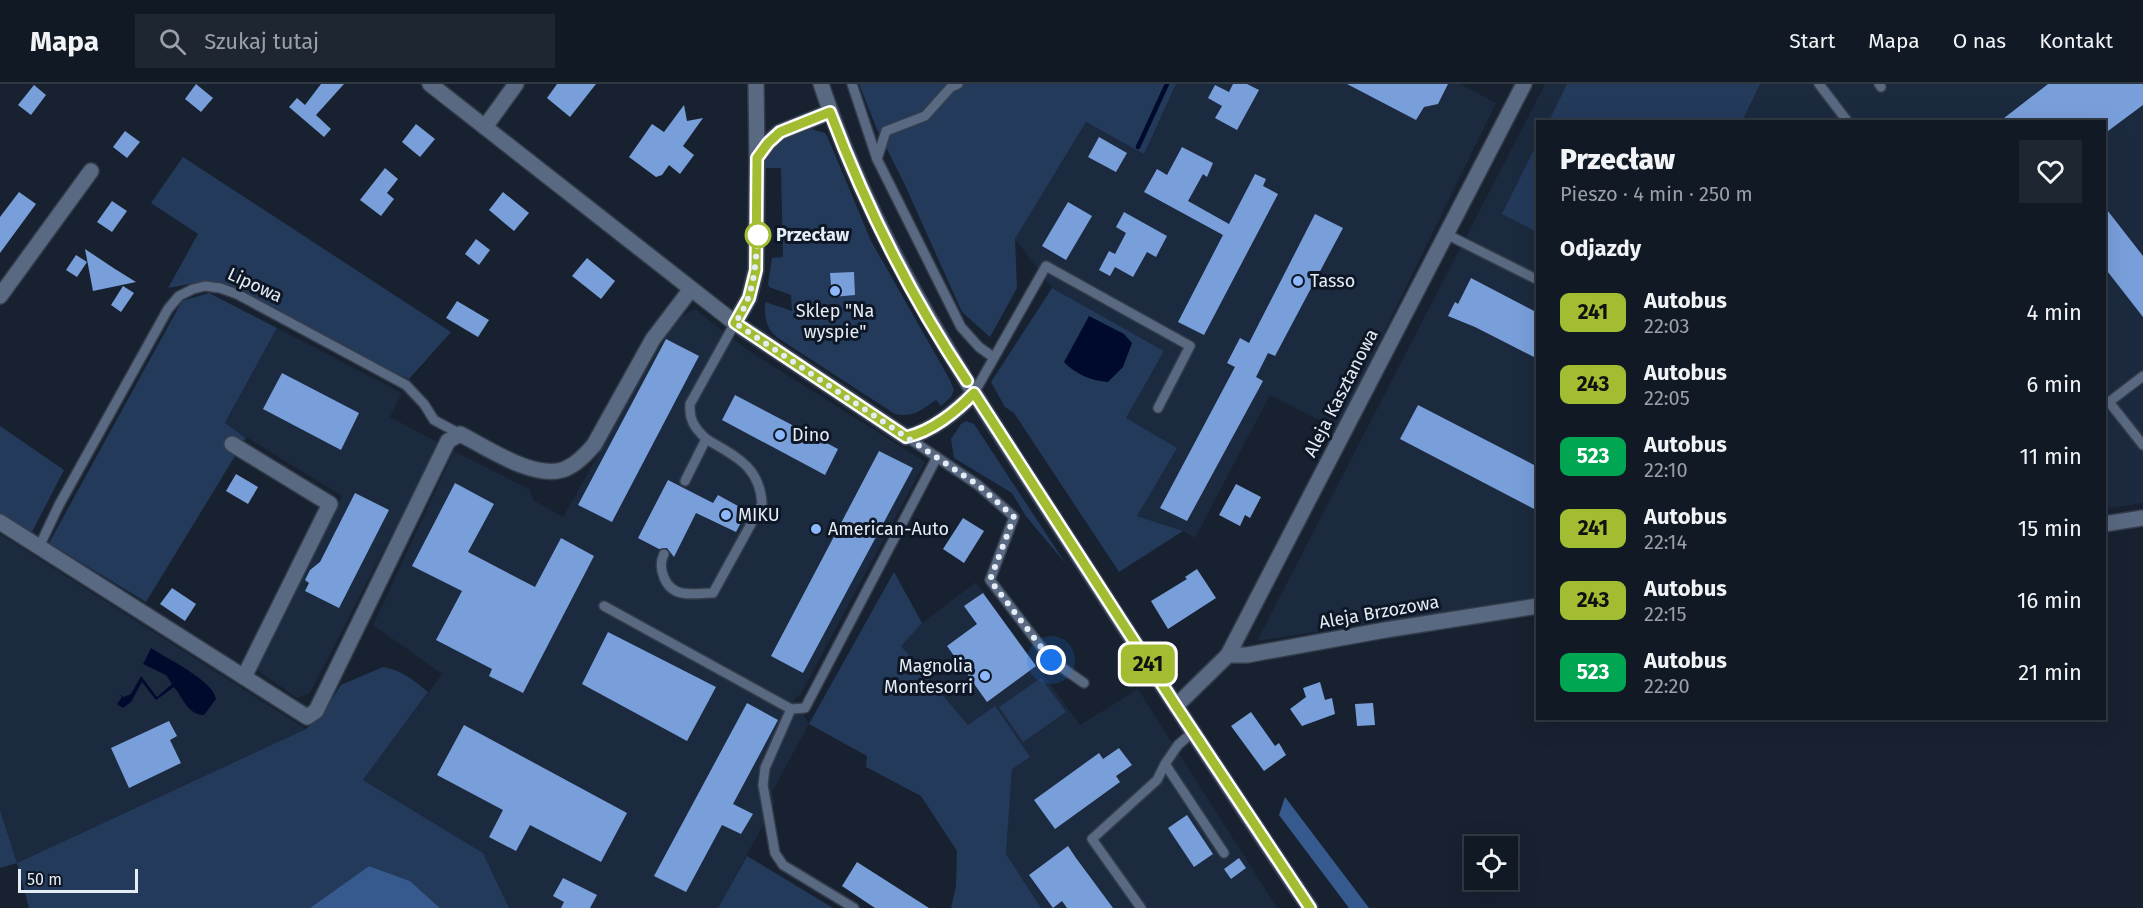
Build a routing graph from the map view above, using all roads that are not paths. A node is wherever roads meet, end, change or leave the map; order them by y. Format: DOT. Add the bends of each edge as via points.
graph roads {
  1 [pos="430,84"];
  2 [pos="516,84"];
  3 [pos="756,84"];
  4 [pos="821,84"];
  5 [pos="852,84"];
  6 [pos="958,84"];
  7 [pos="1524,84"];
  8 [pos="1819,84"];
  9 [pos="830,112"];
  10 [pos="1846,120"];
  11 [pos="484,127"];
  12 [pos="757,158"];
  13 [pos="877,159"];
  14 [pos="91,171"];
  15 [pos="1446,234"];
  16 [pos="1536,279"];
  17 [pos="691,289"];
  18 [pos="0,296"];
  19 [pos="735,323"];
  20 [pos="993,357"];
  21 [pos="2143,376"];
  22 [pos="974,393"];
  23 [pos="1158,408"];
  24 [pos="460,434"];
  25 [pos="906,437"];
  26 [pos="706,439"];
  27 [pos="232,444"];
  28 [pos="2143,445"];
  29 [pos="937,457"];
  30 [pos="686,481"];
  31 [pos="2143,518"];
  32 [pos="0,522"];
  33 [pos="2106,524"];
  34 [pos="39,547"];
  35 [pos="664,554"];
  36 [pos="604,606"];
  37 [pos="1536,606"];
  38 [pos="1228,655"];
  39 [pos="244,677"];
  40 [pos="1084,683"];
  41 [pos="1176,706"];
  42 [pos="790,709"];
  43 [pos="1193,732"];
  44 [pos="1164,764"];
  45 [pos="1224,853"];
  46 [pos="854,908"];
  47 [pos="1141,908"];
  48 [pos="1310,908"];
  1 -- 11 [label="street"];
  2 -- 11 [label="street"];
  3 -- 12 [label="street"];
  4 -- 9 [label="street"];
  5 -- 13 [label="lane"];
  6 -- 13 [label="lane" via="925,116 886,131"];
  7 -- 15 [label="street, Aleja Kasztanowa"];
  8 -- 10 [label="lane"];
  9 -- 12 [label="street" via="772,137"];
  9 -- 22 [label="street" via="889,248"];
  11 -- 17 [label="street"];
  12 -- 19 [label="street" via="756,270 749,298"];
  13 -- 20 [label="lane" via="962,327"];
  14 -- 18 [label="street"];
  15 -- 16 [label="lane"];
  15 -- 38 [label="street, Aleja Kasztanowa"];
  17 -- 19 [label="street"];
  17 -- 24 [label="street, Lipowa" via="654,339 594,445 564,470 545,471 520,465"];
  19 -- 25 [label="street"];
  19 -- 26 [label="lane" via="690,404 689,417"];
  20 -- 22 [label="lane"];
  20 -- 23 [label="lane" via="1046,266 1190,346"];
  21 -- 28 [label="lane" via="2109,402"];
  22 -- 25 [label="street" via="936,423"];
  22 -- 41 [label="street"];
  24 -- 34 [label="lane, Lipowa" via="434,420 406,385 237,294 205,286 193,289 168,309"];
  24 -- 39 [label="street" via="448,441 435,465 316,711 307,717"];
  25 -- 29 [label="lane"];
  26 -- 30 [label="lane"];
  26 -- 35 [label="lane" via="748,467 761,490 762,504 712,593 680,593 669,585 660,569"];
  27 -- 39 [label="street" via="330,504"];
  29 -- 40 [label="lane" via="978,485 1014,517 990,580 1051,660"];
  29 -- 42 [label="lane" via="805,708"];
  31 -- 33 [label="street"];
  32 -- 34 [label="street"];
  34 -- 39 [label="street"];
  36 -- 42 [label="lane"];
  37 -- 38 [label="street, Aleja Brzozowa"];
  38 -- 41 [label="street, Aleja Kasztanowa"];
  41 -- 43 [label="street"];
  42 -- 46 [label="lane" via="765,768 763,785 775,853 783,865"];
  43 -- 44 [label="lane"];
  43 -- 48 [label="street"];
  44 -- 45 [label="lane"];
  44 -- 47 [label="lane" via="1157,780 1092,839"];
}
